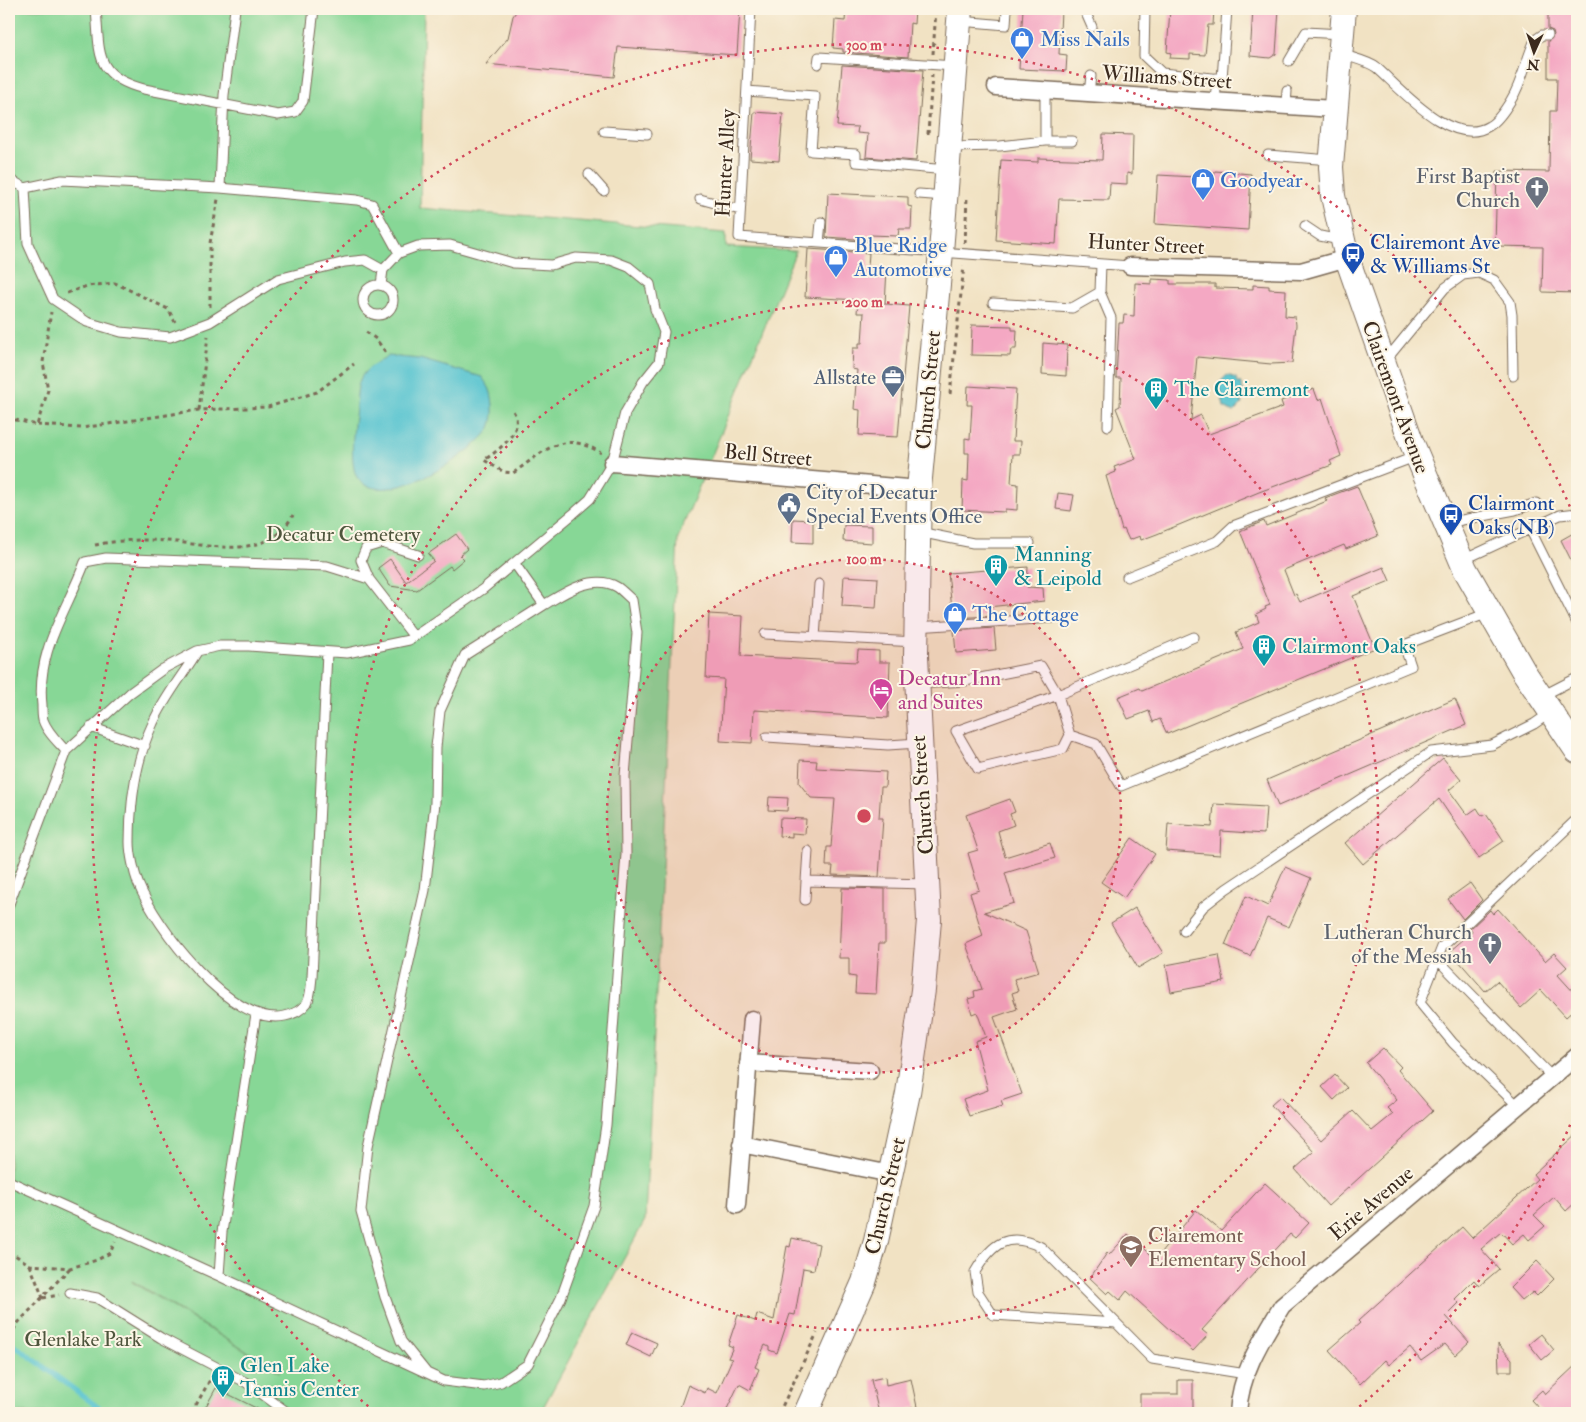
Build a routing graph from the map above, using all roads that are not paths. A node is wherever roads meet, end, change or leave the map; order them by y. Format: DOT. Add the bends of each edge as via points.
graph roads {
  1 [pos="96,9"];
  2 [pos="235,9"];
  3 [pos="314,9"];
  4 [pos="751,9"];
  5 [pos="836,9"];
  6 [pos="840,9"];
  7 [pos="1007,9"];
  8 [pos="1079,9"];
  9 [pos="1145,9"];
  10 [pos="1227,9"];
  11 [pos="1344,9"];
  12 [pos="959,15"];
  13 [pos="1092,27"];
  14 [pos="1548,35"];
  15 [pos="1341,43"];
  16 [pos="819,60"];
  17 [pos="1289,61"];
  18 [pos="955,66"];
  19 [pos="1090,76"];
  20 [pos="1216,78"];
  21 [pos="996,87"];
  22 [pos="1045,90"];
  23 [pos="747,91"];
  24 [pos="1089,93"];
  25 [pos="1215,101"];
  26 [pos="224,104"];
  27 [pos="1334,109"];
  28 [pos="604,131"];
  29 [pos="647,134"];
  30 [pos="1045,141"];
  31 [pos="1072,141"];
  32 [pos="1268,155"];
  33 [pos="948,159"];
  34 [pos="1332,160"];
  35 [pos="589,174"];
  36 [pos="9,179"];
  37 [pos="25,188"];
  38 [pos="220,188"];
  39 [pos="604,191"];
  40 [pos="919,194"];
  41 [pos="945,196"];
  42 [pos="700,199"];
  43 [pos="740,210"];
  44 [pos="821,222"];
  45 [pos="1305,226"];
  46 [pos="820,243"];
  47 [pos="1345,249"];
  48 [pos="941,252"];
  49 [pos="399,253"];
  50 [pos="1101,264"];
  51 [pos="1130,266"];
  52 [pos="383,270"];
  53 [pos="381,285"];
  54 [pos="1100,292"];
  55 [pos="993,303"];
  56 [pos="1383,364"];
  57 [pos="1513,376"];
  58 [pos="1108,426"];
  59 [pos="1417,456"];
  60 [pos="609,460"];
  61 [pos="919,489"];
  62 [pos="1536,503"];
  63 [pos="1577,513"];
  64 [pos="1445,524"];
  65 [pos="1530,529"];
  66 [pos="918,532"];
  67 [pos="1030,543"];
  68 [pos="418,555"];
  69 [pos="1462,561"];
  70 [pos="515,564"];
  71 [pos="1126,577"];
  72 [pos="369,579"];
  73 [pos="819,584"];
  74 [pos="544,604"];
  75 [pos="1489,613"];
  76 [pos="1053,618"];
  77 [pos="1577,622"];
  78 [pos="765,634"];
  79 [pos="916,635"];
  80 [pos="414,637"];
  81 [pos="815,637"];
  82 [pos="1194,638"];
  83 [pos="197,652"];
  84 [pos="327,652"];
  85 [pos="1577,678"];
  86 [pos="916,684"];
  87 [pos="1058,696"];
  88 [pos="1545,705"];
  89 [pos="91,727"];
  90 [pos="1070,735"];
  91 [pos="767,737"];
  92 [pos="918,743"];
  93 [pos="145,746"];
  94 [pos="1577,750"];
  95 [pos="66,751"];
  96 [pos="1577,819"];
  97 [pos="808,851"];
  98 [pos="806,881"];
  99 [pos="927,884"];
  100 [pos="805,900"];
  101 [pos="9,904"];
  102 [pos="1184,931"];
  103 [pos="1437,960"];
  104 [pos="256,1014"];
  105 [pos="752,1019"];
  106 [pos="1577,1056"];
  107 [pos="748,1063"];
  108 [pos="870,1071"];
  109 [pos="1552,1077"];
  110 [pos="1518,1106"];
  111 [pos="742,1144"];
  112 [pos="891,1174"];
  113 [pos="9,1181"];
  114 [pos="737,1205"];
  115 [pos="219,1276"];
  116 [pos="70,1293"];
  117 [pos="1116,1323"];
  118 [pos="1246,1374"];
  119 [pos="428,1375"];
  120 [pos="808,1412"];
  121 [pos="288,1413"];
  122 [pos="1238,1413"];
  1 -- 26 [label="lane" via="99,50 104,68 113,77 124,84"];
  2 -- 26 [label="lane"];
  3 -- 26 [label="lane" via="300,108 278,115"];
  4 -- 23 [label="lane, Hunter Alley"];
  5 -- 6 [label="lane"];
  7 -- 12 [label="lane" via="1006,24"];
  8 -- 13 [label="lane" via="1085,11"];
  9 -- 20 [label="lane" via="1144,56 1162,73"];
  10 -- 20 [label="lane" via="1222,79"];
  11 -- 15 [label="main road, Clairemont Avenue"];
  12 -- 18 [label="main road, Church Street"];
  14 -- 15 [label="lane" via="1535,40 1504,111 1493,123 1477,131 1458,129 1414,104 1375,66"];
  15 -- 17 [label="lane" via="1306,32"];
  15 -- 27 [label="main road, Clairemont Avenue"];
  16 -- 18 [label="lane"];
  18 -- 33 [label="main road, Church Street"];
  19 -- 24 [label="lane"];
  20 -- 25 [label="lane"];
  21 -- 22 [label="street, Williams Street"];
  22 -- 24 [label="street, Williams Street"];
  22 -- 30 [label="lane"];
  23 -- 33 [label="lane" via="815,96 811,150 856,154 856,162"];
  23 -- 43 [label="lane, Hunter Alley"];
  24 -- 25 [label="street, Williams Street"];
  25 -- 27 [label="street, Williams Street" via="1286,98"];
  26 -- 38 [label="lane"];
  27 -- 34 [label="main road, Clairemont Avenue"];
  28 -- 29 [label="lane"];
  30 -- 31 [label="lane"];
  30 -- 33 [label="lane" via="1000,146"];
  32 -- 34 [label="lane"];
  33 -- 41 [label="main road, Church Street"];
  34 -- 47 [label="main road, Clairemont Avenue" via="1333,196"];
  35 -- 39 [label="lane"];
  36 -- 37 [label="lane"];
  37 -- 38 [label="lane" via="62,180"];
  37 -- 52 [label="lane" via="28,244 52,299 87,322 121,332 170,337 210,322 278,279 345,262 365,260"];
  38 -- 49 [label="lane" via="358,200 372,204"];
  40 -- 41 [label="lane"];
  41 -- 48 [label="main road, Church Street"];
  42 -- 43 [label="lane"];
  43 -- 46 [label="lane, Hunter Alley" via="739,237"];
  44 -- 46 [label="lane"];
  45 -- 47 [label="lane"];
  46 -- 48 [label="lane, Hunter Alley"];
  47 -- 51 [label="street, Hunter Street" via="1301,271"];
  47 -- 56 [label="main road, Clairemont Avenue"];
  48 -- 50 [label="lane, Hunter Street"];
  48 -- 61 [label="main road, Church Street"];
  49 -- 52 [label="lane"];
  49 -- 60 [label="lane" via="418,246 450,245 512,262 551,264 576,258 611,260 629,267 650,284 664,332 659,362 625,413"];
  50 -- 51 [label="lane, Hunter Street"];
  50 -- 54 [label="lane"];
  52 -- 53 [label="lane"];
  54 -- 55 [label="lane" via="1072,308"];
  54 -- 58 [label="lane" via="1111,318"];
  56 -- 57 [label="lane" via="1445,288 1463,275 1479,273 1494,280 1510,302"];
  56 -- 59 [label="main road, Clairemont Avenue"];
  59 -- 64 [label="main road, Clairemont Avenue"];
  59 -- 71 [label="lane" via="1233,526 1217,541"];
  60 -- 61 [label="street, Bell Street"];
  60 -- 70 [label="lane" via="590,499"];
  61 -- 66 [label="main road, Church Street"];
  62 -- 64 [label="lane"];
  63 -- 65 [label="lane" via="1560,515"];
  64 -- 69 [label="main road, Clairemont Avenue"];
  65 -- 69 [label="lane"];
  65 -- 77 [label="lane"];
  66 -- 67 [label="lane" via="973,542"];
  66 -- 79 [label="main road, Church Street"];
  68 -- 72 [label="lane" via="382,543 366,548 361,560"];
  69 -- 75 [label="main road, Clairemont Avenue"];
  70 -- 74 [label="lane"];
  70 -- 80 [label="lane"];
  72 -- 80 [label="lane"];
  72 -- 95 [label="lane" via="327,566 106,558 85,562 55,626 42,672 43,720"];
  73 -- 81 [label="lane"];
  74 -- 119 [label="lane" via="465,655 440,711 435,803 425,890 368,1146 361,1211 401,1341"];
  74 -- 119 [label="lane" via="569,590 602,582 617,587 632,600 637,633 625,776 626,854 600,1168 594,1206 579,1249 528,1364 501,1382 484,1386 444,1381"];
  75 -- 88 [label="main road, Clairemont Avenue"];
  75 -- 90 [label="lane" via="1404,645 1411,666 1121,786 1096,744"];
  76 -- 79 [label="lane"];
  78 -- 81 [label="lane"];
  79 -- 81 [label="lane"];
  79 -- 86 [label="main road, Church Street"];
  80 -- 84 [label="lane" via="347,653"];
  82 -- 87 [label="lane"];
  83 -- 84 [label="lane" via="220,646 249,646"];
  83 -- 89 [label="lane" via="163,668"];
  83 -- 93 [label="lane" via="153,722"];
  84 -- 104 [label="lane" via="312,977 307,1002 296,1014 276,1018"];
  85 -- 88 [label="lane"];
  86 -- 87 [label="lane" via="965,681 1041,666"];
  86 -- 92 [label="main road, Church Street"];
  87 -- 90 [label="lane"];
  87 -- 90 [label="lane" via="956,731 978,769 1063,749"];
  88 -- 94 [label="main road, Clairemont Avenue"];
  88 -- 102 [label="lane" via="1534,724 1492,745 1431,752 1350,803 1317,829 1226,889 1203,907"];
  89 -- 93 [label="lane"];
  89 -- 95 [label="lane"];
  91 -- 92 [label="lane" via="888,745"];
  92 -- 99 [label="main road, Church Street"];
  93 -- 104 [label="lane" via="132,801 130,844 138,882 192,965 224,994"];
  95 -- 101 [label="lane"];
  96 -- 103 [label="lane" via="1442,948"];
  97 -- 98 [label="lane"];
  98 -- 99 [label="lane"];
  98 -- 100 [label="lane"];
  99 -- 112 [label="main road, Church Street" via="929,920 924,982 905,1073"];
  103 -- 109 [label="lane"];
  103 -- 110 [label="lane" via="1420,1003 1453,1043"];
  104 -- 115 [label="lane" via="222,1232"];
  105 -- 107 [label="street"];
  106 -- 109 [label="street, Erie Avenue"];
  107 -- 108 [label="street"];
  107 -- 111 [label="street"];
  109 -- 110 [label="street, Erie Avenue"];
  110 -- 118 [label="street, Erie Avenue" via="1282,1306 1258,1345"];
  111 -- 112 [label="street"];
  111 -- 114 [label="street"];
  112 -- 120 [label="main road, Church Street" via="864,1282"];
  113 -- 115 [label="lane"];
  115 -- 119 [label="lane"];
  116 -- 121 [label="lane" via="97,1298 161,1338 247,1383"];
  117 -- 117 [label="lane" via="1041,1247 1026,1240 1003,1240 986,1254 975,1272 978,1292 993,1315"];
  117 -- 118 [label="lane" via="1152,1359"];
  118 -- 122 [label="street, Erie Avenue"];
}
